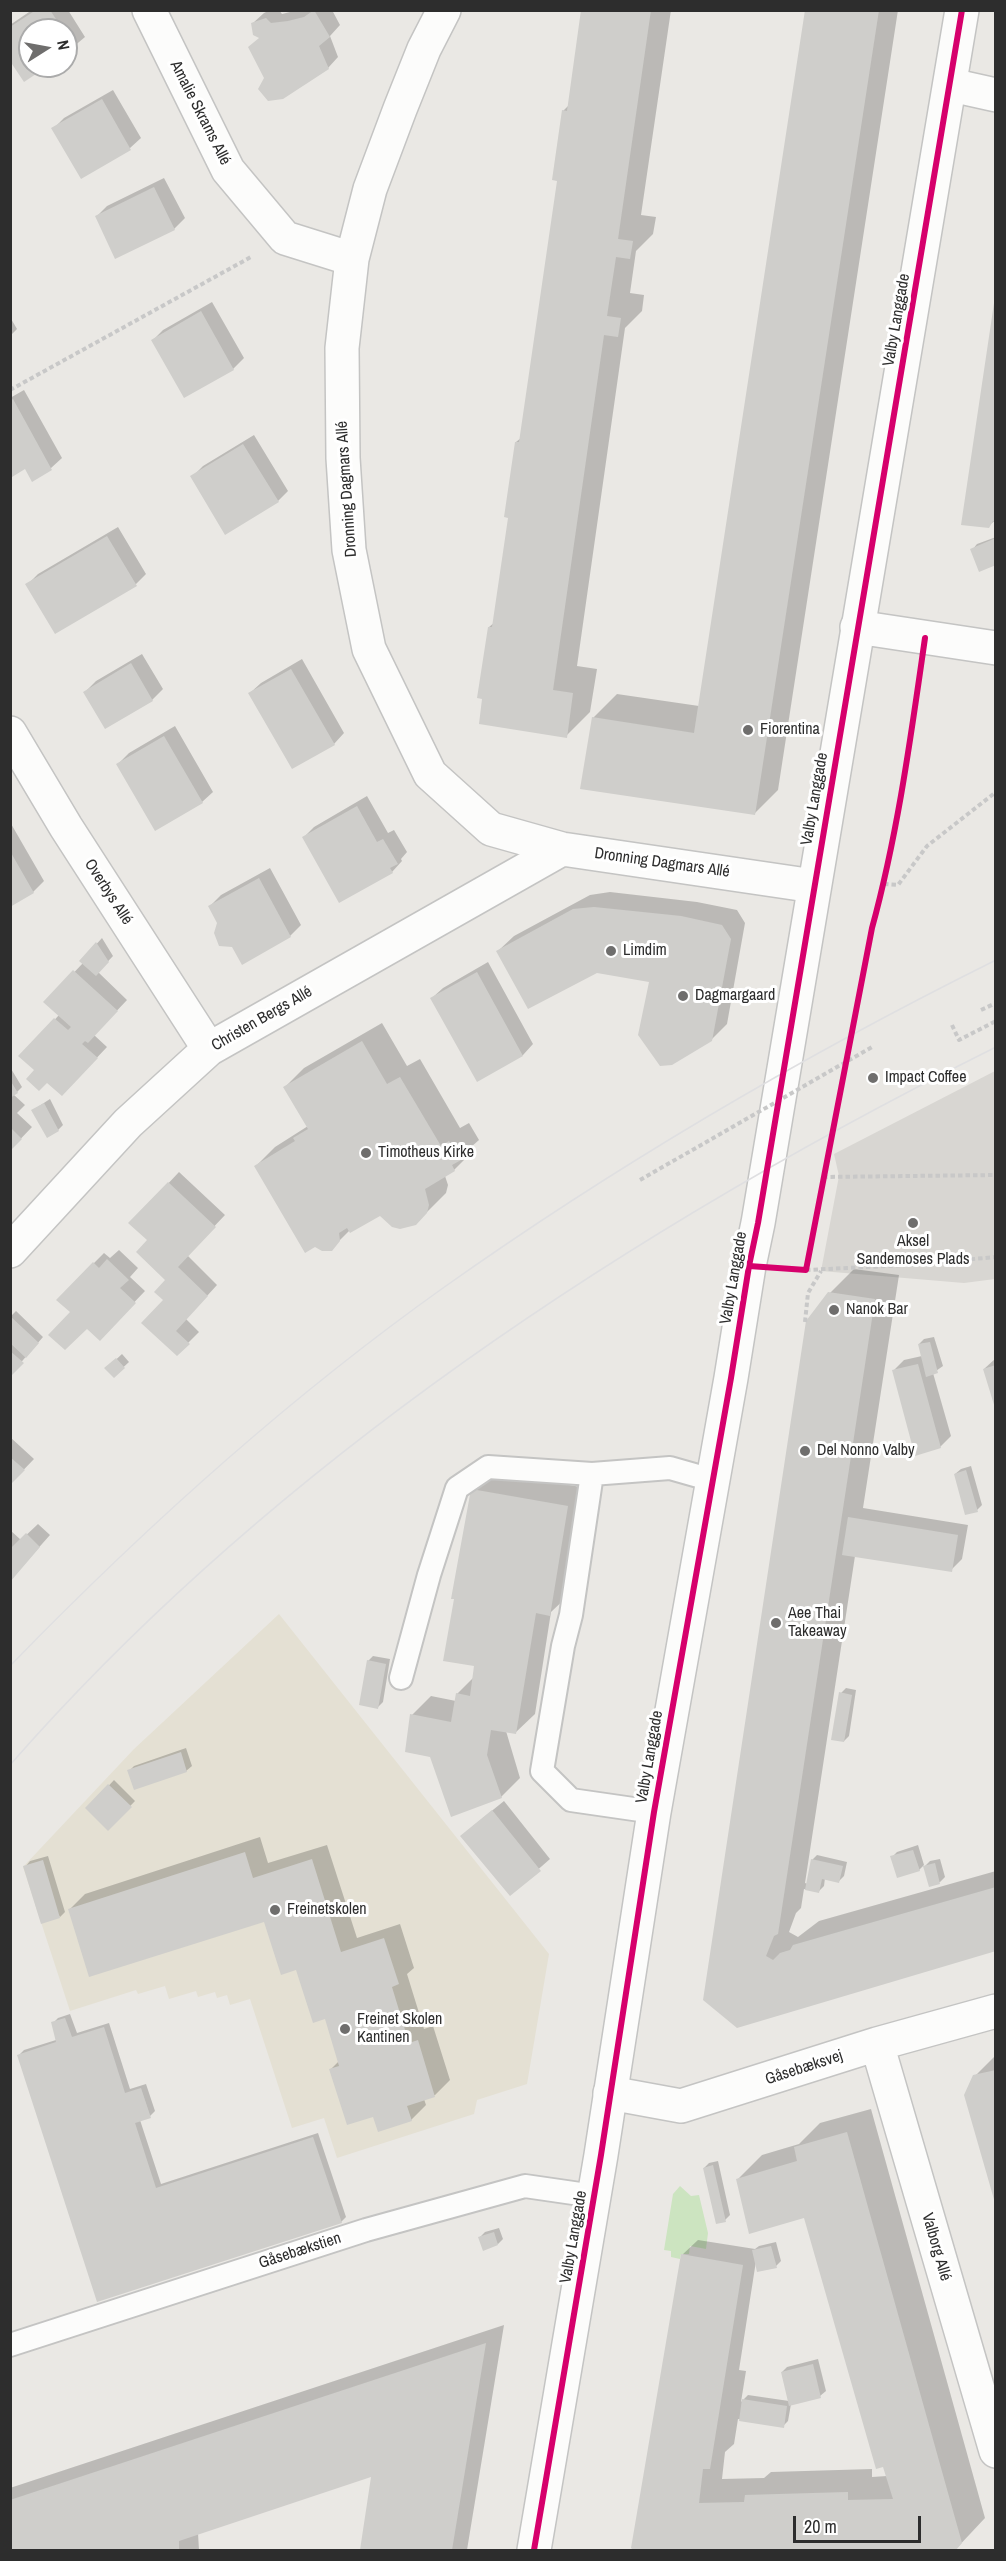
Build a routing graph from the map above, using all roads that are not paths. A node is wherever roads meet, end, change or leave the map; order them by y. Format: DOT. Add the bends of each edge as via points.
graph roads {
  1 [pos="148,10"];
  2 [pos="444,10"];
  3 [pos="962,10"];
  4 [pos="951,84"];
  5 [pos="996,95"];
  6 [pos="352,259"];
  7 [pos="857,627"];
  8 [pos="996,648"];
  9 [pos="10,733"];
  10 [pos="562,849"];
  11 [pos="814,886"];
  12 [pos="209,1049"];
  13 [pos="10,1251"];
  14 [pos="592,1474"];
  15 [pos="712,1480"];
  16 [pos="401,1678"];
  17 [pos="654,1812"];
  18 [pos="996,2011"];
  19 [pos="877,2044"];
  20 [pos="610,2093"];
  21 [pos="594,2196"];
  22 [pos="10,2345"];
  23 [pos="996,2451"];
  24 [pos="534,2550"];
  1 -- 6 [label="street, Amalie Skrams Allé" via="228,170 285,238"];
  2 -- 6 [label="street, Dronning Dagmars Allé" via="424,49 370,189"];
  3 -- 4 [label="street, Valby Langgade"];
  4 -- 5 [label="street"];
  4 -- 7 [label="street, Valby Langgade"];
  6 -- 10 [label="street, Dronning Dagmars Allé" via="342,348 343,458 349,550 369,649 430,774 491,829"];
  7 -- 8 [label="street"];
  7 -- 11 [label="street, Valby Langgade"];
  9 -- 12 [label="street, Overbys Allé"];
  10 -- 11 [label="street, Dronning Dagmars Allé"];
  10 -- 12 [label="street, Christen Bergs Allé"];
  11 -- 15 [label="street, Valby Langgade"];
  12 -- 13 [label="street, Christen Bergs Allé" via="128,1123"];
  14 -- 15 [label="lane" via="670,1468"];
  14 -- 16 [label="lane" via="488,1467 457,1488"];
  14 -- 17 [label="lane" via="542,1771 571,1800"];
  15 -- 17 [label="street, Valby Langgade"];
  17 -- 20 [label="street, Valby Langgade"];
  18 -- 19 [label="street, Gåsebæksvej"];
  19 -- 20 [label="street, Gåsebæksvej" via="681,2106"];
  19 -- 23 [label="street, Valborg Allé"];
  20 -- 21 [label="street, Valby Langgade"];
  21 -- 22 [label="lane, Gåsebækstien" via="525,2186 366,2230"];
  21 -- 24 [label="street, Valby Langgade"];
}
